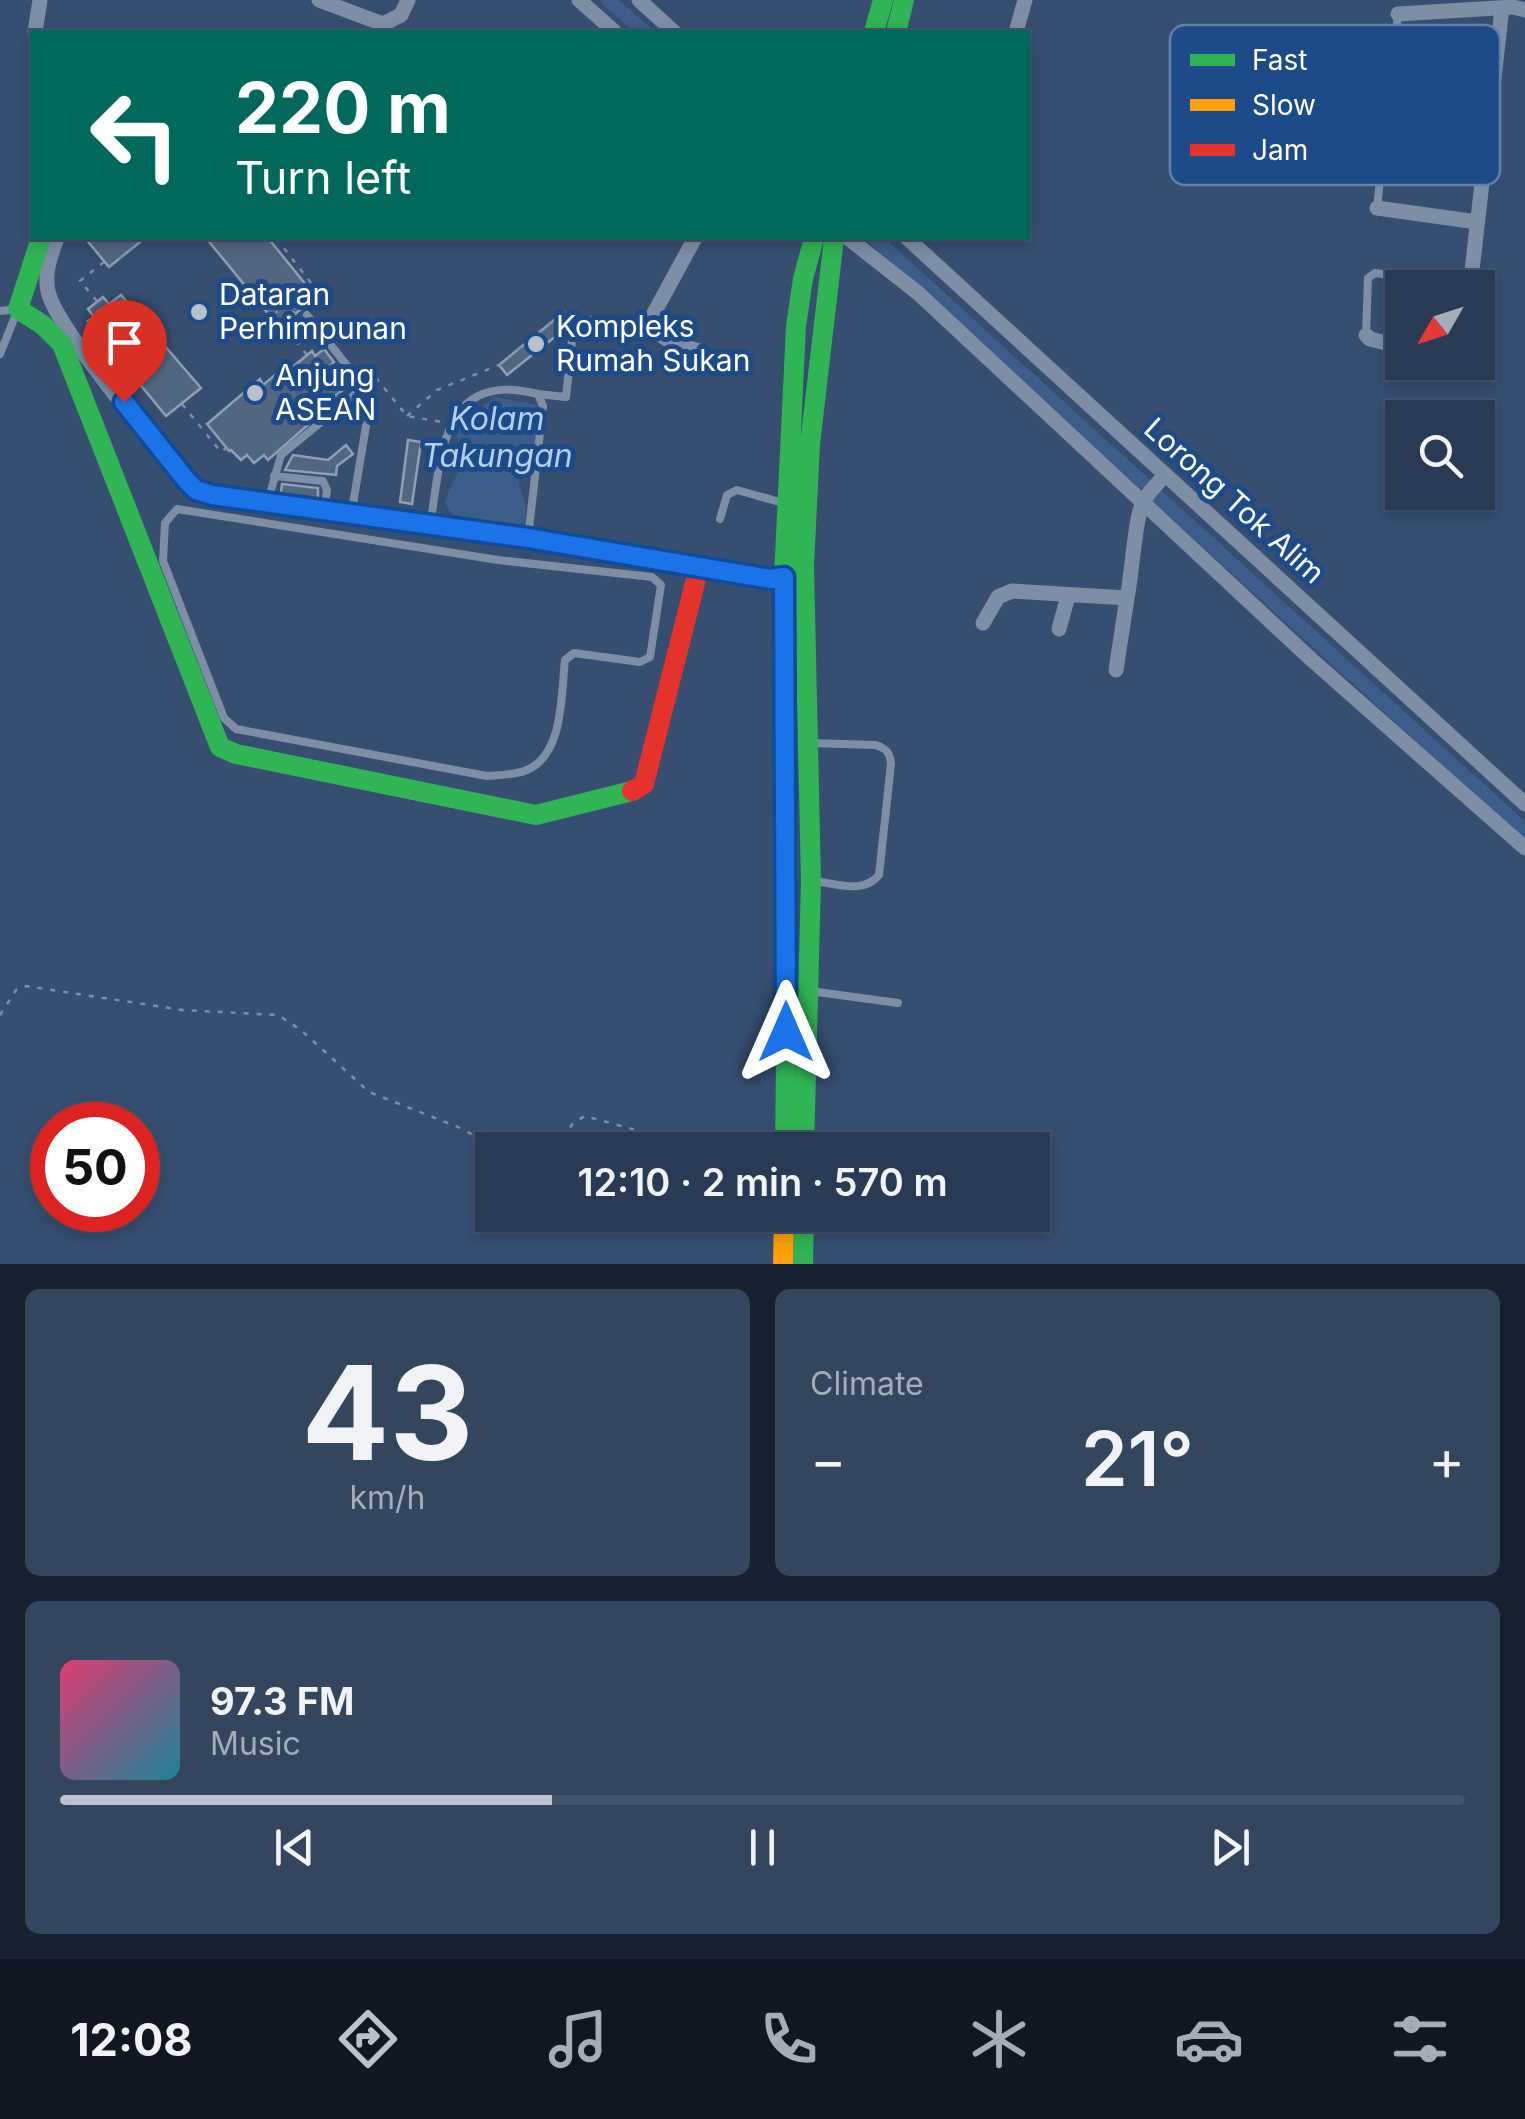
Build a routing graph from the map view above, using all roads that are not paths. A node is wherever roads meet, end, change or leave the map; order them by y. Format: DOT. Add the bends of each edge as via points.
graph roads {
  1 [pos="40,0"];
  2 [pos="319,0"];
  3 [pos="408,0"];
  4 [pos="580,0"];
  5 [pos="639,0"];
  6 [pos="882,0"];
  7 [pos="904,0"];
  8 [pos="1025,0"];
  9 [pos="1502,8"];
  10 [pos="1525,10"];
  11 [pos="1398,14"];
  12 [pos="1397,25"];
  13 [pos="1500,25"];
  14 [pos="35,30"];
  15 [pos="613,30"];
  16 [pos="672,30"];
  17 [pos="874,30"];
  18 [pos="896,30"];
  19 [pos="1017,30"];
  20 [pos="1379,185"];
  21 [pos="1482,185"];
  22 [pos="1377,208"];
  23 [pos="1478,222"];
  24 [pos="40,240"];
  25 [pos="56,240"];
  26 [pos="694,240"];
  27 [pos="814,240"];
  28 [pos="834,240"];
  29 [pos="851,240"];
  30 [pos="908,240"];
  31 [pos="1472,270"];
  32 [pos="1385,274"];
  33 [pos="9,310"];
  34 [pos="307,316"];
  35 [pos="598,321"];
  36 [pos="1366,335"];
  37 [pos="1385,343"];
  38 [pos="699,351"];
  39 [pos="0,354"];
  40 [pos="365,386"];
  41 [pos="538,394"];
  42 [pos="274,476"];
  43 [pos="1162,479"];
  44 [pos="268,501"];
  45 [pos="1144,501"];
  46 [pos="786,504"];
  47 [pos="324,510"];
  48 [pos="351,516"];
  49 [pos="720,519"];
  50 [pos="430,526"];
  51 [pos="500,535"];
  52 [pos="528,538"];
  53 [pos="498,560"];
  54 [pos="804,566"];
  55 [pos="699,567"];
  56 [pos="784,577"];
  57 [pos="1068,596"];
  58 [pos="1127,598"];
  59 [pos="982,624"];
  60 [pos="1059,629"];
  61 [pos="1116,670"];
  62 [pos="809,743"];
  63 [pos="1525,804"];
  64 [pos="1525,848"];
  65 [pos="810,880"];
  66 [pos="806,991"];
  67 [pos="898,1002"];
  68 [pos="785,1132"];
  69 [pos="804,1132"];
  70 [pos="784,1232"];
  71 [pos="804,1232"];
  72 [pos="784,1264"];
  73 [pos="804,1264"];
  1 -- 14 [label="street"];
  2 -- 3 [label="street" via="383,24 401,15"];
  4 -- 15 [label="street"];
  5 -- 16 [label="street"];
  6 -- 17 [label="main road"];
  7 -- 18 [label="main road"];
  8 -- 19 [label="street"];
  9 -- 10 [label="street"];
  9 -- 11 [label="street"];
  9 -- 13 [label="street"];
  11 -- 12 [label="lane"];
  20 -- 22 [label="lane"];
  21 -- 23 [label="street"];
  22 -- 23 [label="street"];
  23 -- 31 [label="street"];
  24 -- 33 [label="main road"];
  25 -- 44 [label="street" via="48,264 56,309 172,464 196,490"];
  26 -- 38 [label="street" via="653,326 661,338"];
  27 -- 46 [label="main road" via="796,326"];
  28 -- 54 [label="main road" via="810,444"];
  29 -- 45 [label="street" via="918,293"];
  30 -- 43 [label="street, Lorong Tok Alim"];
  32 -- 36 [label="lane" via="1368,278"];
  33 -- 39 [label="lane"];
  33 -- 55 [label="main road" via="43,325 62,344 210,730 220,747 236,754 536,815 636,790 644,784"];
  34 -- 40 [label="lane"];
  35 -- 41 [label="lane" via="574,322 566,397"];
  36 -- 37 [label="street"];
  40 -- 42 [label="lane" via="286,449"];
  40 -- 48 [label="lane" via="371,396"];
  41 -- 50 [label="lane" via="496,388 463,407 449,425"];
  41 -- 52 [label="lane" via="544,406"];
  42 -- 44 [label="lane"];
  42 -- 47 [label="lane" via="323,480"];
  43 -- 45 [label="street"];
  43 -- 63 [label="street, Lorong Tok Alim"];
  44 -- 47 [label="street"];
  45 -- 58 [label="street"];
  45 -- 64 [label="street"];
  46 -- 49 [label="lane" via="737,490 726,495"];
  46 -- 56 [label="main road"];
  47 -- 48 [label="street"];
  48 -- 50 [label="street"];
  50 -- 51 [label="street"];
  51 -- 52 [label="street"];
  51 -- 53 [label="lane"];
  52 -- 55 [label="street"];
  53 -- 53 [label="lane" via="652,578 661,585 650,657 640,662 569,656 546,753 528,770 487,776 228,724 162,551 166,524 178,508"];
  54 -- 56 [label="main road"];
  54 -- 62 [label="main road"];
  55 -- 56 [label="street"];
  56 -- 68 [label="main road"];
  57 -- 58 [label="street"];
  57 -- 59 [label="street" via="1004,593"];
  57 -- 60 [label="street"];
  58 -- 61 [label="street"];
  62 -- 65 [label="main road"];
  62 -- 65 [label="lane" via="876,745 886,748 891,764 880,875 863,887"];
  65 -- 66 [label="main road"];
  66 -- 67 [label="lane"];
  66 -- 69 [label="main road"];
  70 -- 72 [label="main road"];
  71 -- 73 [label="main road"];
}
